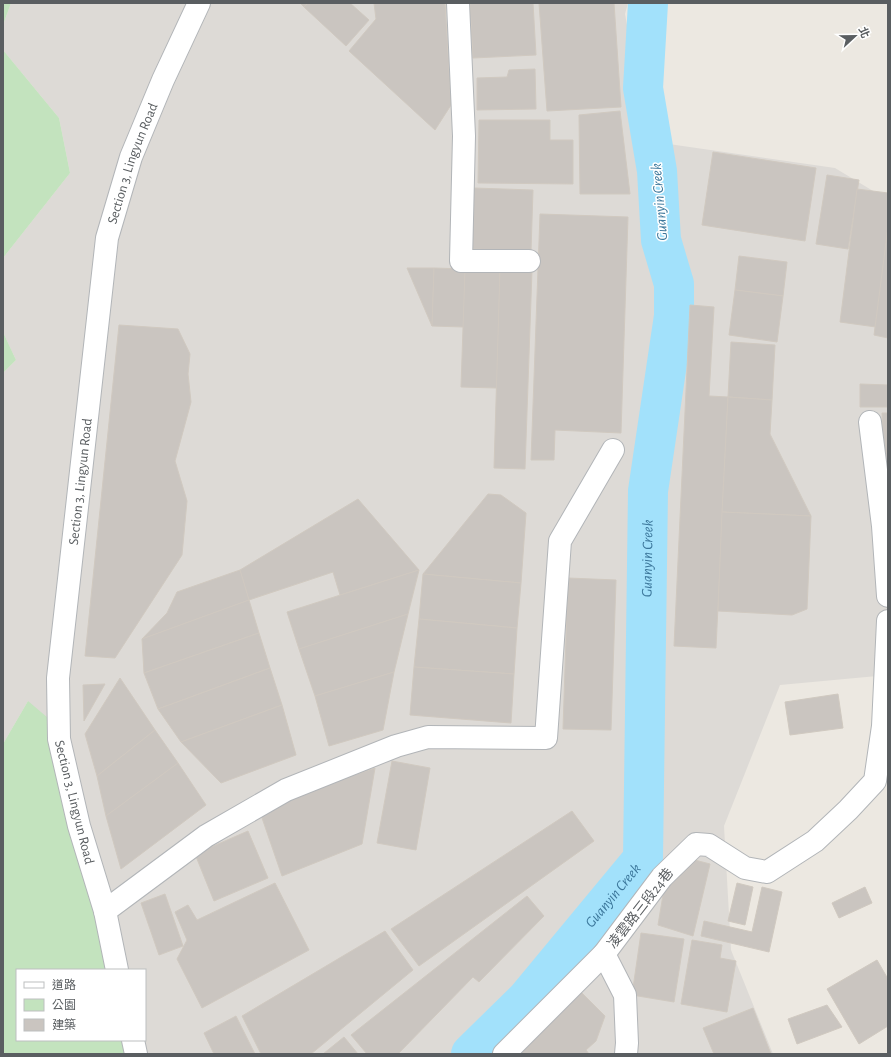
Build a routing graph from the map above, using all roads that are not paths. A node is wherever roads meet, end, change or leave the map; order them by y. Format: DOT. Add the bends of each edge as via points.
graph roads {
  1 [pos="199,3"];
  2 [pos="458,3"];
  3 [pos="529,261"];
  4 [pos="870,422"];
  5 [pos="613,450"];
  6 [pos="888,596"];
  7 [pos="888,621"];
  8 [pos="105,911"];
  9 [pos="604,954"];
  10 [pos="118,969"];
  11 [pos="133,1041"];
  12 [pos="136,1054"];
  13 [pos="504,1054"];
  14 [pos="626,1054"];
  1 -- 8 [label="street, Section 3, Lingyun Road" via="131,157 107,238 58,678 59,739 79,826"];
  2 -- 3 [label="street" via="464,136 461,261"];
  4 -- 6 [label="street" via="883,526"];
  5 -- 8 [label="street" via="560,541 546,738 428,737 396,746 286,790 206,836"];
  7 -- 9 [label="street, 凌雲路三段24巷" via="883,726 875,781 815,842 767,872 745,868 709,845 696,844 662,876"];
  8 -- 10 [label="street, Section 3, Lingyun Road"];
  9 -- 13 [label="street, 凌雲路三段24巷"];
  9 -- 14 [label="street, 凌雲路三段24巷" via="625,995"];
  11 -- 12 [label="street"];
}
